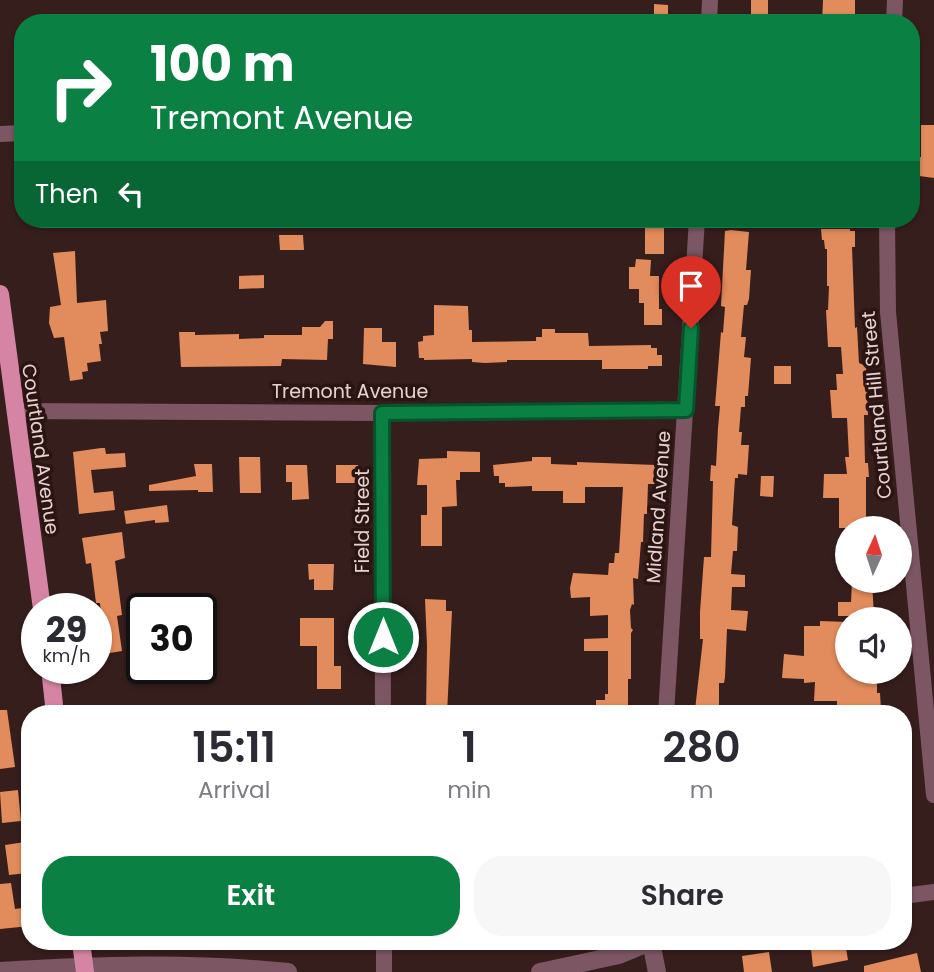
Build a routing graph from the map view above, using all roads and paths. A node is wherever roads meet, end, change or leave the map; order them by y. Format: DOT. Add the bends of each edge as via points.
graph roads {
  1 [pos="696,228"];
  2 [pos="887,228"];
  3 [pos="0,294"];
  4 [pos="686,410"];
  5 [pos="15,411"];
  6 [pos="382,413"];
  7 [pos="39,593"];
  8 [pos="52,684"];
  9 [pos="54,705"];
  10 [pos="383,705"];
  11 [pos="667,705"];
  12 [pos="934,795"];
  13 [pos="934,892"];
  14 [pos="912,895"];
  15 [pos="82,950"];
  16 [pos="384,950"];
  17 [pos="631,950"];
  18 [pos="653,950"];
  19 [pos="85,969"];
  20 [pos="0,971"];
  21 [pos="288,972"];
  22 [pos="384,972"];
  23 [pos="540,972"];
  24 [pos="657,972"];
  1 -- 4 [label="street, Midland Avenue"];
  2 -- 12 [label="street, Courtland Hill Street" via="888,313"];
  3 -- 5 [label="main road, Courtland Avenue"];
  4 -- 6 [label="street, Tremont Avenue"];
  4 -- 11 [label="street, Midland Avenue"];
  5 -- 6 [label="street, Tremont Avenue"];
  5 -- 7 [label="main road, Courtland Avenue"];
  6 -- 10 [label="street, Field Street"];
  8 -- 9 [label="main road"];
  13 -- 14 [label="street"];
  15 -- 19 [label="main road"];
  16 -- 22 [label="street"];
  17 -- 23 [label="street"];
  18 -- 24 [label="street"];
  19 -- 20 [label="street"];
  19 -- 21 [label="street" via="205,965"];
}
